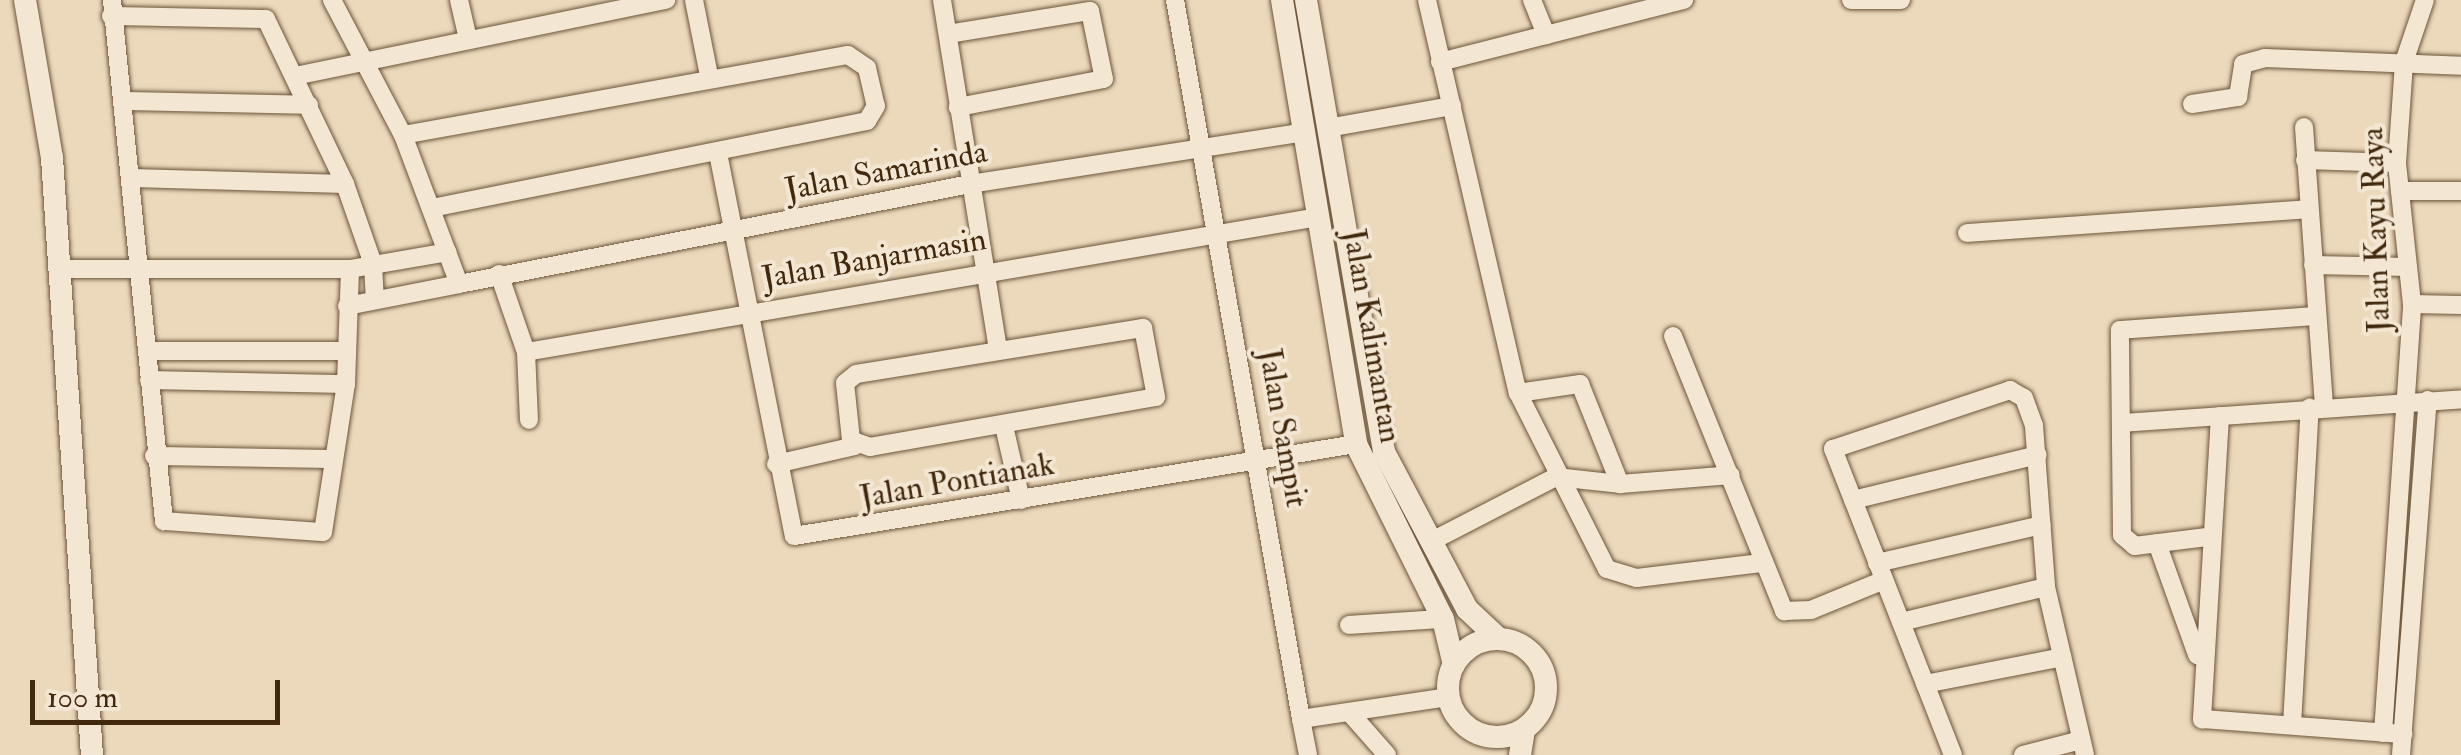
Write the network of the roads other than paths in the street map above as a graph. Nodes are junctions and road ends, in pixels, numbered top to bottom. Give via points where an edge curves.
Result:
1 (25, 0) edge
2 (332, 0) edge
3 (459, 0) edge
4 (666, 0) edge
5 (694, 0) edge
6 (942, 0) edge
7 (1174, 0) edge
8 (1282, 0) edge
9 (1306, 0) edge
10 (1427, 0) edge
11 (1532, 0) edge
12 (1684, 0) edge
13 (1851, 0) edge
14 (1901, 0) edge
15 (2425, 0) edge
16 (112, 8) edge
17 (1614, 8) edge
18 (948, 34) junction
19 (1546, 35) junction
20 (467, 36) junction
21 (356, 58) junction
22 (1440, 62) junction
23 (2404, 62) junction
24 (2461, 66) edge
25 (1306, 74) junction
26 (296, 76) junction
27 (709, 76) junction
28 (124, 100) junction
29 (2192, 104) dead end
30 (309, 106) junction
31 (1452, 106) junction
32 (958, 107) junction
33 (2304, 128) dead end
34 (1316, 130) junction
35 (403, 134) junction
36 (1200, 145) junction
37 (718, 153) junction
38 (2305, 160) junction
39 (2397, 163) junction
40 (132, 178) junction
41 (345, 184) junction
42 (970, 184) junction
43 (2400, 191) junction
44 (2461, 192) edge
45 (434, 207) junction
46 (2309, 209) junction
47 (1318, 217) junction
48 (1216, 230) junction
49 (732, 233) junction
50 (1967, 233) dead end
51 (448, 252) junction
52 (141, 263) junction
53 (374, 264) junction
54 (2313, 264) junction
55 (2408, 267) junction
56 (61, 269) junction
57 (350, 270) junction
58 (985, 270) junction
59 (490, 276) junction
60 (459, 284) junction
61 (375, 297) junction
62 (2412, 304) junction
63 (2461, 305) edge
64 (347, 306) junction
65 (749, 312) junction
66 (2317, 316) junction
67 (1674, 336) dead end
68 (1363, 339) junction
69 (1340, 344) junction
70 (147, 350) junction
71 (998, 350) junction
72 (346, 352) junction
73 (526, 352) junction
74 (149, 380) junction
75 (346, 384) junction
76 (1518, 393) junction
77 (2461, 399) edge
78 (2419, 400) junction
79 (2317, 408) junction
80 (2220, 416) junction
81 (529, 420) dead end
82 (2122, 423) junction
83 (1004, 426) junction
84 (1356, 444) junction
85 (855, 446) junction
86 (2038, 455) junction
87 (154, 456) junction
88 (334, 459) junction
89 (1259, 459) junction
90 (776, 464) junction
91 (1731, 474) junction
92 (1556, 477) junction
93 (1620, 484) junction
94 (1021, 500) junction
95 (1853, 500) junction
96 (2042, 524) junction
97 (2207, 536) junction
98 (1430, 542) junction
99 (2157, 543) junction
100 (1761, 563) junction
101 (1880, 571) junction
102 (2046, 587) junction
103 (1442, 619) junction
104 (1901, 622) junction
105 (1348, 624) dead end
106 (1499, 639) junction
107 (2062, 656) junction
108 (2200, 664) junction
109 (1454, 665) junction
110 (1925, 684) junction
111 (1449, 697) junction
112 (1350, 712) junction
113 (1301, 720) junction
114 (2292, 725) junction
115 (1524, 729) junction
116 (2383, 733) junction
117 (2403, 734) junction
118 (1487, 745) edge
119 (2083, 747) edge
120 (92, 755) edge
121 (1308, 755) edge
122 (1386, 755) edge
123 (1520, 755) edge
124 (1953, 755) edge
125 (2024, 755) edge
126 (2401, 755) edge

1 - 56 main road
2 - 21 street
3 - 20 street
4 - 20 street
5 - 27 street
6 - 18 street
7 - 36 street, Jalan Sampit
8 - 25 main road, Jalan Kalimantan
9 - 25 main road, Jalan Kalimantan
10 - 22 street
11 - 19 street
12 - 17 street
13 - 14 street
15 - 23 street, Jalan Kayu Raya
16 - 26 street via 266,19
16 - 28 street
17 - 19 street
18 - 32 street
18 - 32 street via 1090,11 1104,79
19 - 22 street
20 - 21 street
21 - 26 street
21 - 35 street
22 - 31 street
23 - 24 street
23 - 29 street via 2314,54 2248,61 2238,96
23 - 39 street, Jalan Kayu Raya
25 - 34 main road, Jalan Kalimantan
26 - 30 street
27 - 35 street
27 - 37 street via 848,55 867,68 876,106 867,120
28 - 30 street
28 - 40 street
30 - 41 street
31 - 34 street, Jalan Samarinda
31 - 76 street
32 - 42 street
33 - 38 street
34 - 36 street, Jalan Samarinda
34 - 47 main road, Jalan Kalimantan
34 - 68 main road, Jalan Kalimantan
35 - 45 street
36 - 42 street, Jalan Samarinda
36 - 48 street, Jalan Sampit
37 - 45 street
37 - 49 street, Jalan Pontianak
38 - 39 street
38 - 46 street
39 - 43 street, Jalan Kayu Raya
40 - 41 street
40 - 52 street
41 - 53 street
42 - 49 street, Jalan Samarinda
42 - 58 street
43 - 44 street
43 - 55 street, Jalan Kayu Raya
45 - 51 street
46 - 50 street
46 - 54 street
47 - 48 street, Jalan Banjarmasin
47 - 69 main road, Jalan Kalimantan
48 - 58 street, Jalan Banjarmasin
48 - 89 street, Jalan Sampit
49 - 59 street, Jalan Samarinda
49 - 65 street, Jalan Pontianak
51 - 53 street
51 - 60 street
52 - 56 street
52 - 57 street
52 - 70 street
53 - 57 street
53 - 61 street
54 - 55 street
54 - 66 street
55 - 62 street, Jalan Kayu Raya
56 - 120 main road
57 - 64 street
58 - 65 street, Jalan Banjarmasin
58 - 71 street
59 - 60 street, Jalan Samarinda
59 - 73 street
60 - 61 street, Jalan Samarinda
61 - 64 street, Jalan Samarinda
62 - 63 street
62 - 78 street, Jalan Kayu Raya
64 - 72 street
65 - 73 street, Jalan Banjarmasin
65 - 90 street, Jalan Pontianak
66 - 79 street
66 - 82 street via 2120,330
67 - 91 street
68 - 69 main road
68 - 98 main road, Jalan Kalimantan via 1384,452
69 - 84 main road, Jalan Kalimantan
70 - 72 street
70 - 74 street
71 - 83 street via 1142,328 1160,387 1156,397
71 - 85 street via 848,377
72 - 75 street
73 - 81 street
74 - 75 street
74 - 87 street
75 - 88 street
76 - 92 street
76 - 93 street via 1580,384
77 - 78 street
78 - 79 street
78 - 116 street
78 - 117 street
79 - 80 street
79 - 114 street
80 - 82 street
80 - 97 street
82 - 99 street via 2122,535 2135,546
83 - 85 street
83 - 94 street
84 - 89 street, Jalan Pontianak
84 - 103 main road, Jalan Kalimantan
85 - 90 street
86 - 95 street
86 - 95 street via 2024,398 2010,390 1834,444
86 - 96 street
87 - 88 street
87 - 88 street via 158,514 171,526 316,533 327,526
89 - 94 street, Jalan Pontianak
89 - 113 street, Jalan Sampit
90 - 94 street, Jalan Pontianak via 787,522 803,539
91 - 93 street
91 - 100 street
92 - 93 street
92 - 98 street
92 - 100 street via 1620,578
95 - 101 street
96 - 101 street
96 - 102 street
97 - 99 street
97 - 108 street
98 - 106 main road, Jalan Kalimantan via 1467,608
99 - 108 street
100 - 101 street via 1784,611 1811,610
101 - 104 street
102 - 104 street
102 - 107 street
103 - 105 street
103 - 109 main road, Jalan Kalimantan
104 - 110 street
106 - 109 main road
106 - 115 main road via 1528,649 1545,675 1544,705
107 - 110 street
107 - 119 street
108 - 114 street via 2202,719
109 - 111 main road
110 - 124 street
111 - 112 street
111 - 118 main road
112 - 113 street
112 - 122 street
113 - 121 street, Jalan Sampit
114 - 116 street
115 - 118 main road
115 - 123 main road
116 - 117 street
117 - 126 street
119 - 125 street

